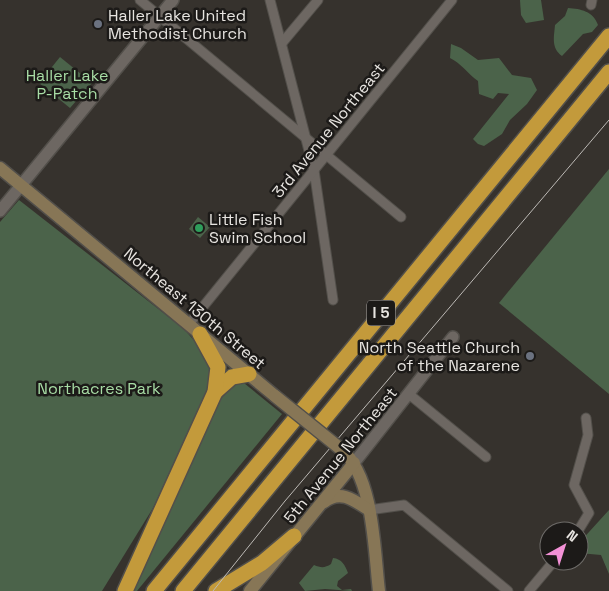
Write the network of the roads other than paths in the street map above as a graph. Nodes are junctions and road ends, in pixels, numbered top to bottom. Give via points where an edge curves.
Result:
1 (140, 0) edge
2 (174, 0) edge
3 (270, 0) edge
4 (318, 0) edge
5 (452, 0) edge
6 (160, 16) junction
7 (609, 36) edge
8 (282, 43) junction
9 (609, 72) edge
10 (307, 140) junction
11 (326, 155) junction
12 (0, 168) edge
13 (314, 170) junction
14 (22, 186) junction
15 (0, 212) edge
16 (400, 217) dead end
17 (333, 300) dead end
18 (195, 329) junction
19 (453, 338) dead end
20 (249, 374) junction
21 (215, 392) junction
22 (410, 395) junction
23 (586, 418) dead end
24 (348, 456) junction
25 (486, 458) dead end
26 (319, 506) junction
27 (368, 510) junction
28 (584, 521) edge
29 (294, 536) junction
30 (546, 571) edge
31 (125, 591) edge
32 (154, 591) edge
33 (183, 591) edge
34 (216, 591) edge
35 (250, 591) edge
36 (379, 591) edge
37 (508, 591) edge
38 (529, 591) edge

1 - 6 street
2 - 6 street
3 - 8 street
4 - 8 street
5 - 11 street, 3rd Avenue Northeast
6 - 10 street
6 - 14 street
7 - 32 highway, I 5
8 - 10 street
9 - 33 highway, I 5
10 - 11 street
10 - 13 street
11 - 13 street, 3rd Avenue Northeast
11 - 16 street
12 - 14 main road, Northeast 130th Street
13 - 17 street
13 - 18 street, 3rd Avenue Northeast
14 - 15 street
14 - 18 main road, Northeast 130th Street
18 - 20 main road, Northeast 130th Street
18 - 21 highway via 218,367
19 - 22 street, 5th Avenue Northeast
20 - 21 highway via 232,377
20 - 24 main road, Northeast 130th Street, bridge
21 - 31 highway
22 - 24 street, 5th Avenue Northeast
22 - 25 street
23 - 28 street via 588,435 574,485 589,512
24 - 26 main road, 5th Avenue Northeast
24 - 27 main road via 366,494
26 - 27 main road via 328,499 344,496
26 - 29 main road, 5th Avenue Northeast
27 - 36 main road
27 - 37 street via 404,505
29 - 34 highway via 262,563
29 - 35 main road, 5th Avenue Northeast
30 - 38 street

